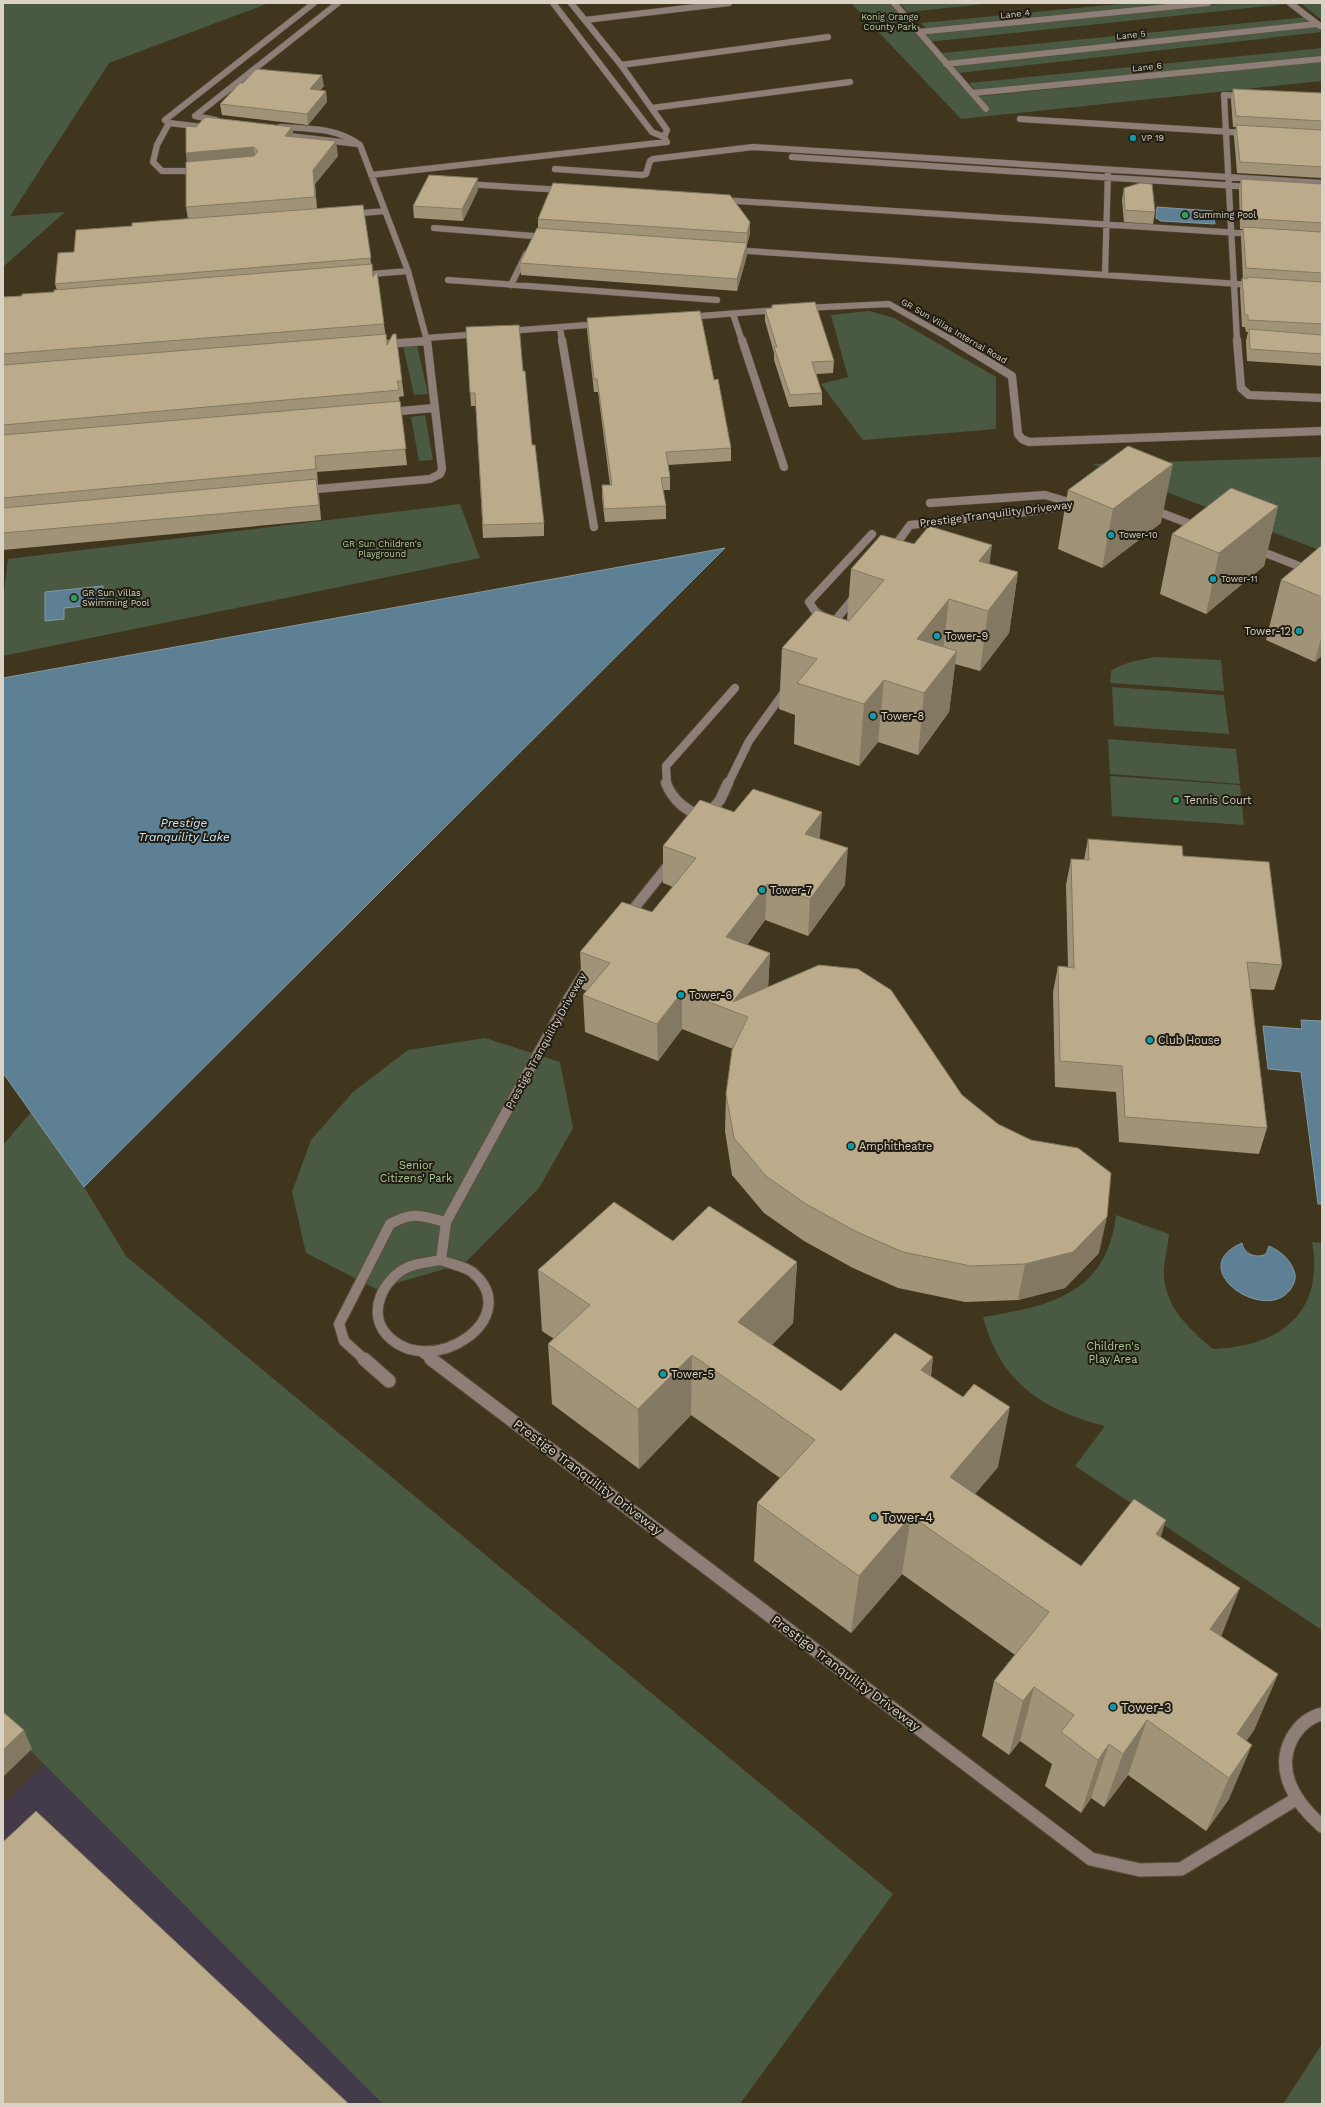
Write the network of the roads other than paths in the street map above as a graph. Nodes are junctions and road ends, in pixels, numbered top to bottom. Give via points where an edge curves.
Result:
1 (314, 3) edge
2 (338, 3) edge
3 (553, 3) edge
4 (571, 3) edge
5 (729, 3) edge
6 (894, 3) edge
7 (1208, 3) edge
8 (1290, 3) edge
9 (585, 20) junction
10 (1317, 24) junction
11 (1322, 28) edge
12 (919, 32) junction
13 (828, 37) dead end
14 (254, 50) junction
15 (261, 51) dead end
16 (269, 52) dead end
17 (276, 52) junction
18 (1322, 59) edge
19 (946, 64) junction
20 (621, 65) junction
21 (850, 82) dead end
22 (973, 94) junction
23 (1254, 97) edge
24 (652, 108) junction
25 (986, 109) dead end
26 (195, 117) junction
27 (1020, 119) dead end
28 (222, 121) edge
29 (168, 123) junction
30 (270, 126) edge
31 (216, 128) edge
32 (1226, 131) junction
33 (1258, 133) edge
34 (270, 134) edge
35 (664, 137) junction
36 (360, 145) junction
37 (735, 150) junction
38 (756, 154) dead end
39 (787, 156) dead end
40 (890, 156) junction
41 (889, 163) junction
42 (555, 169) dead end
43 (1108, 170) junction
44 (203, 171) edge
45 (371, 175) junction
46 (1229, 177) junction
47 (1108, 178) junction
48 (1322, 182) edge
49 (459, 184) edge
50 (1230, 185) junction
51 (1260, 187) edge
52 (570, 190) edge
53 (712, 200) edge
54 (385, 211) junction
55 (345, 214) edge
56 (1107, 224) junction
57 (434, 228) dead end
58 (1232, 233) junction
59 (1262, 235) edge
60 (534, 236) junction
61 (550, 237) edge
62 (531, 243) edge
63 (724, 249) edge
64 (528, 250) edge
65 (408, 271) junction
66 (1105, 275) junction
67 (352, 276) edge
68 (448, 280) dead end
69 (511, 284) junction
70 (1233, 284) junction
71 (1263, 286) edge
72 (717, 300) dead end
73 (794, 309) edge
74 (787, 310) edge
75 (733, 314) junction
76 (678, 318) edge
77 (608, 324) edge
78 (560, 327) junction
79 (497, 332) edge
80 (489, 333) edge
81 (1236, 336) junction
82 (1244, 337) dead end
83 (426, 339) junction
84 (364, 346) edge
85 (1322, 398) edge
86 (434, 408) junction
87 (380, 413) edge
88 (1322, 431) edge
89 (784, 467) dead end
90 (295, 491) edge
91 (1090, 502) dead end
92 (930, 503) dead end
93 (1074, 504) junction
94 (1144, 506) edge
95 (594, 527) dead end
96 (1203, 529) edge
97 (872, 534) dead end
98 (1248, 546) edge
99 (888, 555) edge
100 (1322, 575) edge
101 (861, 590) edge
102 (833, 623) junction
103 (824, 635) edge
104 (793, 679) edge
105 (735, 688) dead end
106 (676, 856) edge
107 (621, 925) edge
108 (597, 956) edge
109 (446, 1222) junction
110 (441, 1260) junction
111 (421, 1351) junction
112 (389, 1380) dead end
113 (1322, 1714) edge
114 (1296, 1799) junction
115 (1322, 1826) edge

1 - 14 street
2 - 17 street
3 - 35 street via 652,132
4 - 9 street
5 - 9 street
6 - 12 street
7 - 12 street, Lane 4
8 - 10 street
9 - 20 street
10 - 11 street
10 - 19 street, Lane 5
12 - 19 street
13 - 20 street
14 - 15 street
14 - 29 street via 165,120
16 - 17 street
17 - 26 street
18 - 22 street, Lane 6
19 - 22 street
20 - 24 street
21 - 24 street
22 - 25 street
23 - 32 street via 1224,95
24 - 35 street via 667,130
26 - 28 street
26 - 29 street
27 - 32 street
29 - 31 street
29 - 44 street via 157,145 153,162 162,171
30 - 36 street via 341,133
32 - 33 street
32 - 46 street
34 - 36 street
35 - 45 street via 667,142
36 - 45 street
37 - 38 street
37 - 40 street via 752,147
37 - 42 street via 653,159 646,174 642,175
39 - 41 street
40 - 41 street
40 - 43 street
41 - 47 street
43 - 46 street
43 - 47 street
45 - 54 street
46 - 48 street
46 - 50 street
47 - 50 street
47 - 56 street
49 - 52 street
50 - 51 street
50 - 58 street
53 - 56 street
54 - 55 street
54 - 65 street
56 - 58 street
56 - 66 street
57 - 60 street
58 - 59 street
58 - 70 street
60 - 61 street
60 - 62 street
63 - 66 street
64 - 69 street
65 - 67 street
65 - 83 street
66 - 70 street
68 - 69 street
69 - 72 street
70 - 71 street
70 - 81 street
73 - 88 street, GR Sun Villas Internal Road via 889,304 1012,376 1018,434 1029,442
74 - 75 street
75 - 76 street
75 - 89 street
77 - 78 street
78 - 79 street
78 - 95 street
80 - 83 street
81 - 82 street
81 - 85 street via 1241,388 1249,395
83 - 84 street
83 - 86 street
86 - 87 street
86 - 90 street via 442,469 435,477
91 - 93 street, Prestige Tranquility Driveway
92 - 93 street via 1045,495
93 - 99 street, Prestige Tranquility Driveway via 910,525
94 - 96 street
97 - 102 street via 809,602 815,611
98 - 100 street
101 - 102 street
102 - 103 street
104 - 105 street via 750,742 720,800 703,821 673,798 666,788 666,766
106 - 107 street
108 - 109 street, Prestige Tranquility Driveway via 566,1001
109 - 110 street, Prestige Tranquility Driveway
109 - 112 street via 415,1215 405,1216 390,1224 342,1313 339,1324 344,1341
110 - 111 street, Prestige Tranquility Driveway via 422,1262 404,1269 389,1280 380,1294 376,1309 379,1324 388,1337 403,1347
110 - 111 street, Prestige Tranquility Driveway via 459,1264 474,1273 485,1285 490,1300 487,1316 469,1339 454,1347 438,1351
111 - 114 street, Prestige Tranquility Driveway via 1091,1859 1140,1870 1180,1869
113 - 114 street via 1302,1724 1290,1740 1285,1758 1287,1779
114 - 115 street via 1309,1816

